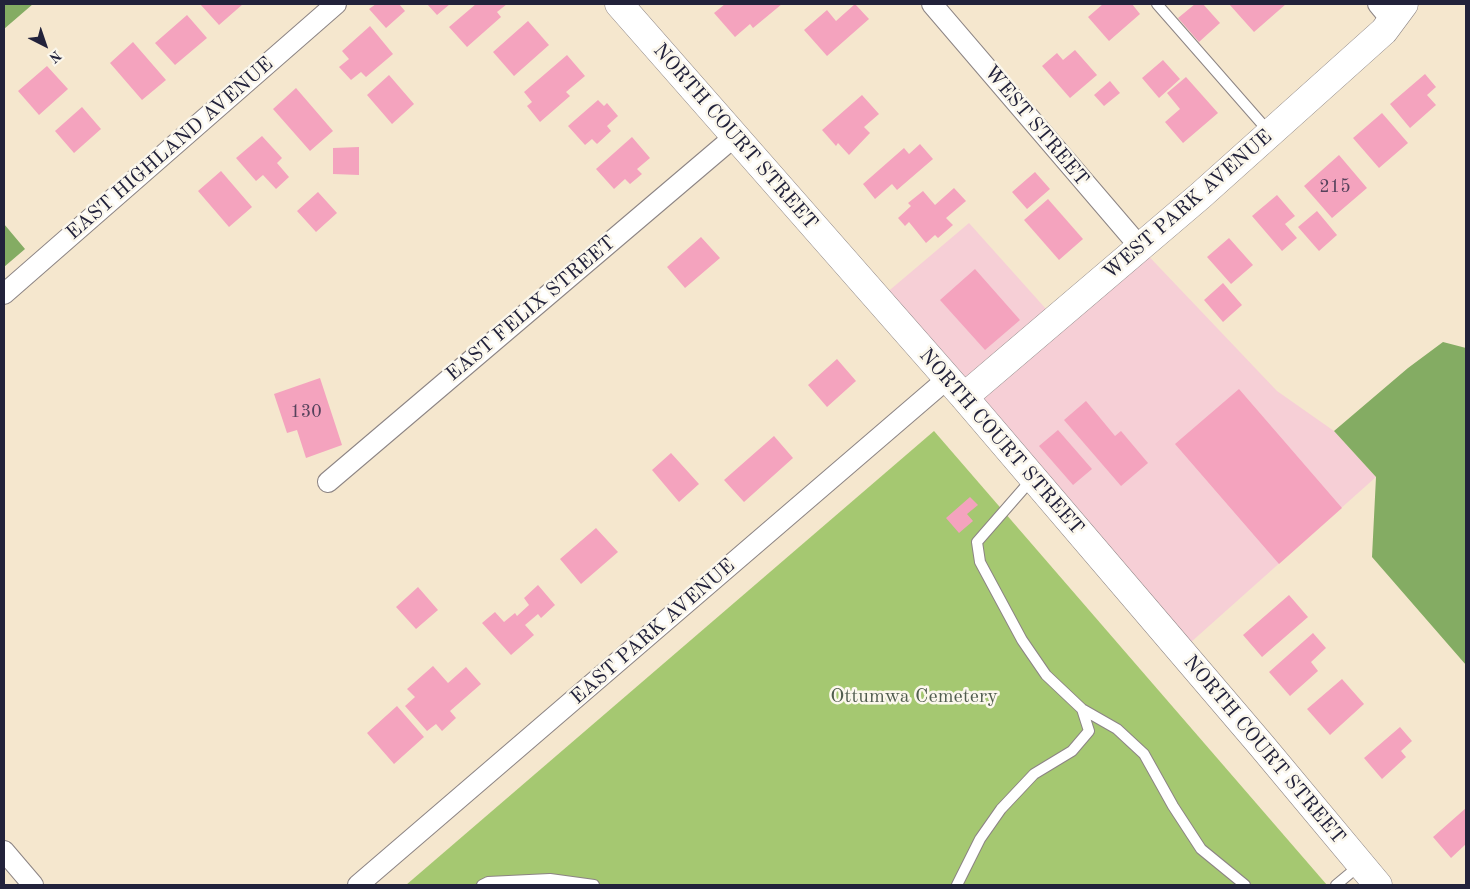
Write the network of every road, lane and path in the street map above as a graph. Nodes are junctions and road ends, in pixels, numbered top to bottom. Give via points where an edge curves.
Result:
1 (336, 4) edge
2 (619, 4) edge
3 (932, 4) edge
4 (1157, 4) edge
5 (1391, 9) edge
6 (1270, 134) junction
7 (734, 137) junction
8 (1140, 247) junction
9 (4, 294) edge
10 (956, 388) junction
11 (1033, 478) junction
12 (328, 482) dead end
13 (1082, 709) junction
14 (4, 851) edge
15 (1361, 864) junction
16 (33, 885) edge
17 (358, 885) edge
18 (482, 885) edge
19 (594, 885) edge
20 (957, 885) edge
21 (1245, 885) edge
22 (1336, 885) edge
23 (1378, 885) edge

1 - 9 street, EAST HIGHLAND AVENUE
2 - 7 main road, NORTH COURT STREET
3 - 8 street, WEST STREET
4 - 6 lane
5 - 6 main road, WEST PARK AVENUE via 1384,31
6 - 8 main road, WEST PARK AVENUE
7 - 10 main road, NORTH COURT STREET
7 - 12 street, EAST FELIX STREET
8 - 10 main road, WEST PARK AVENUE
10 - 11 main road, NORTH COURT STREET
10 - 17 street, EAST PARK AVENUE
11 - 13 lane via 977,542 980,562 1022,640 1046,675
11 - 15 main road, NORTH COURT STREET
13 - 20 lane via 1090,731 1072,751 1034,774 1000,809 980,839
13 - 21 lane via 1117,729 1144,754 1201,849
14 - 16 street
15 - 22 lane
15 - 23 main road, NORTH COURT STREET
18 - 19 lane via 550,879

